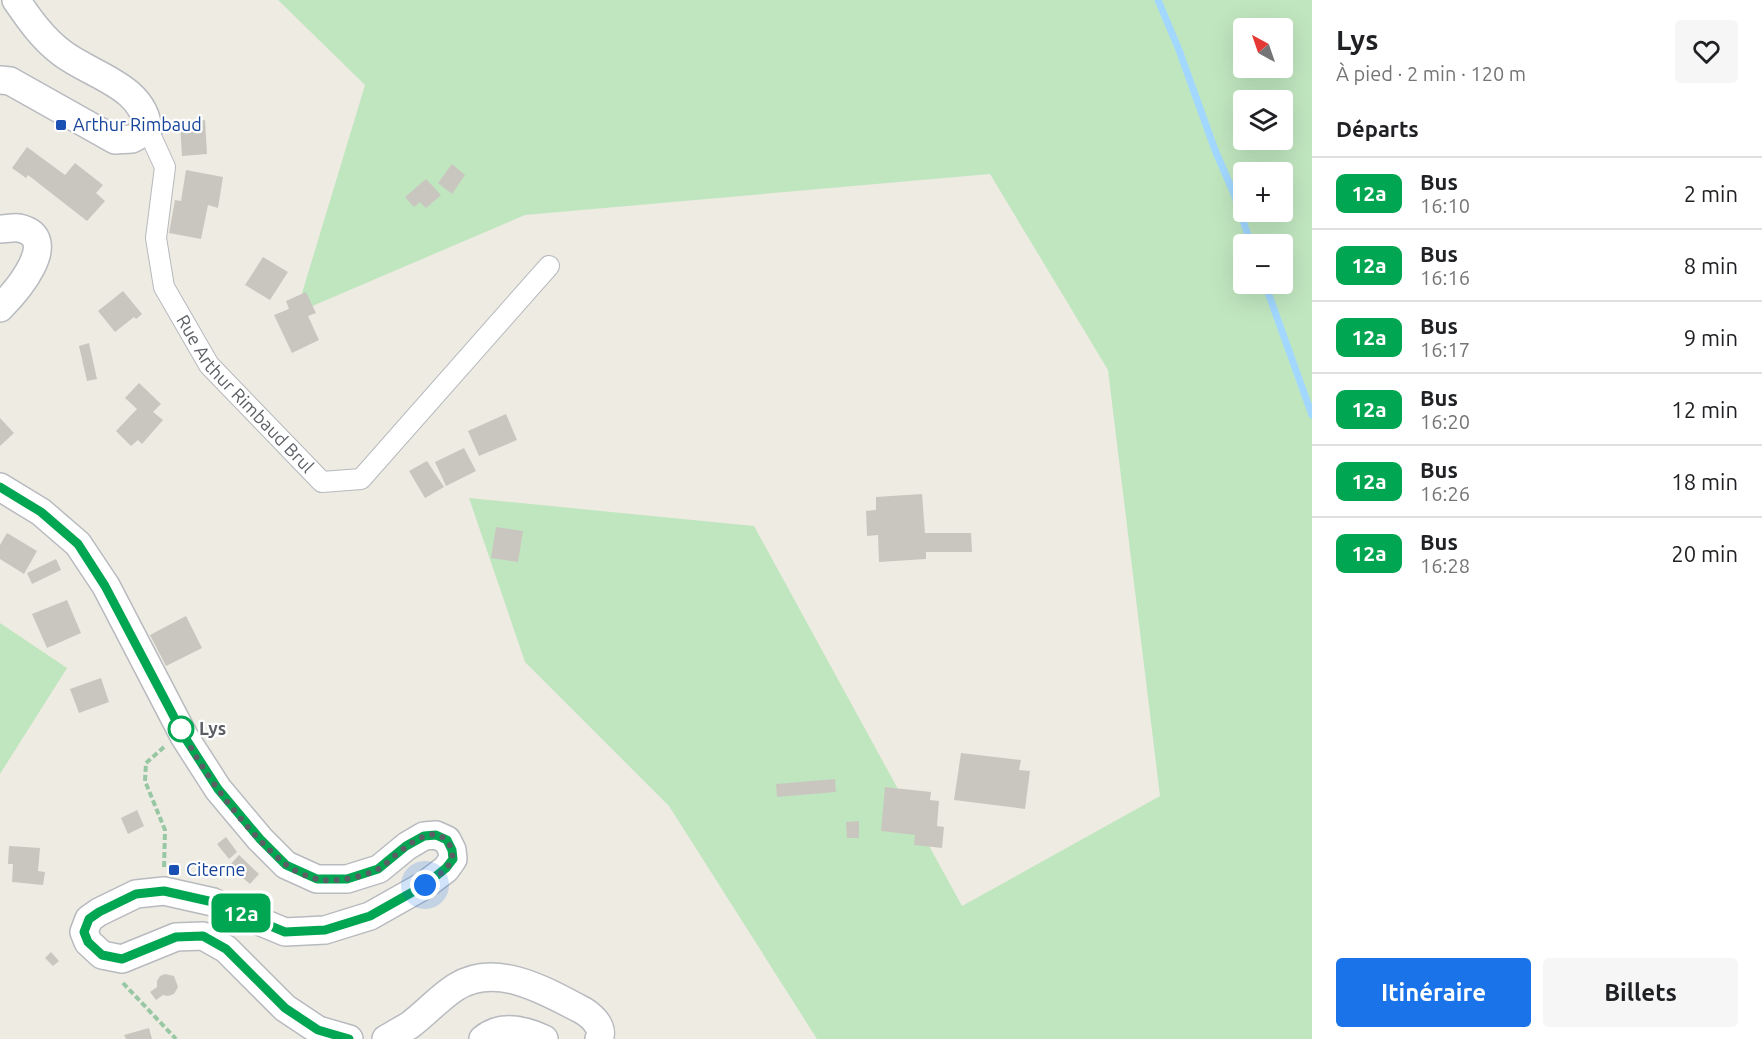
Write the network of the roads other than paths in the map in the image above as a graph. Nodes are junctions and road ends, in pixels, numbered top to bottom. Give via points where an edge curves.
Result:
1 (16, 0) edge
2 (0, 80) edge
3 (148, 130) junction
4 (0, 229) edge
5 (549, 267) dead end
6 (0, 308) edge
7 (0, 487) edge
8 (349, 1039) edge
9 (386, 1039) edge
10 (483, 1039) edge
11 (544, 1039) edge
12 (599, 1039) edge

1 - 3 main road via 31,22 62,53 121,87 143,108
2 - 3 main road via 10,81 115,140 132,139
3 - 5 street, Rue Arthur Rimbaud Brul via 165,167 156,238 164,287 210,364 322,482 361,478
4 - 6 main road via 19,228 34,237 37,246 27,277
7 - 8 main road via 41,512 78,544 105,586 184,736 218,789 286,865 317,879 347,879 378,869 424,836 436,835 447,840 453,859 425,885 370,916 325,930 285,932 213,902 164,891 136,894 89,919 84,932 88,942 102,955 122,959 176,937 203,936 226,949 285,1008 318,1030
9 - 12 main road via 458,986 495,977 537,986 584,1010 599,1026
10 - 11 main road via 502,1030 527,1031

